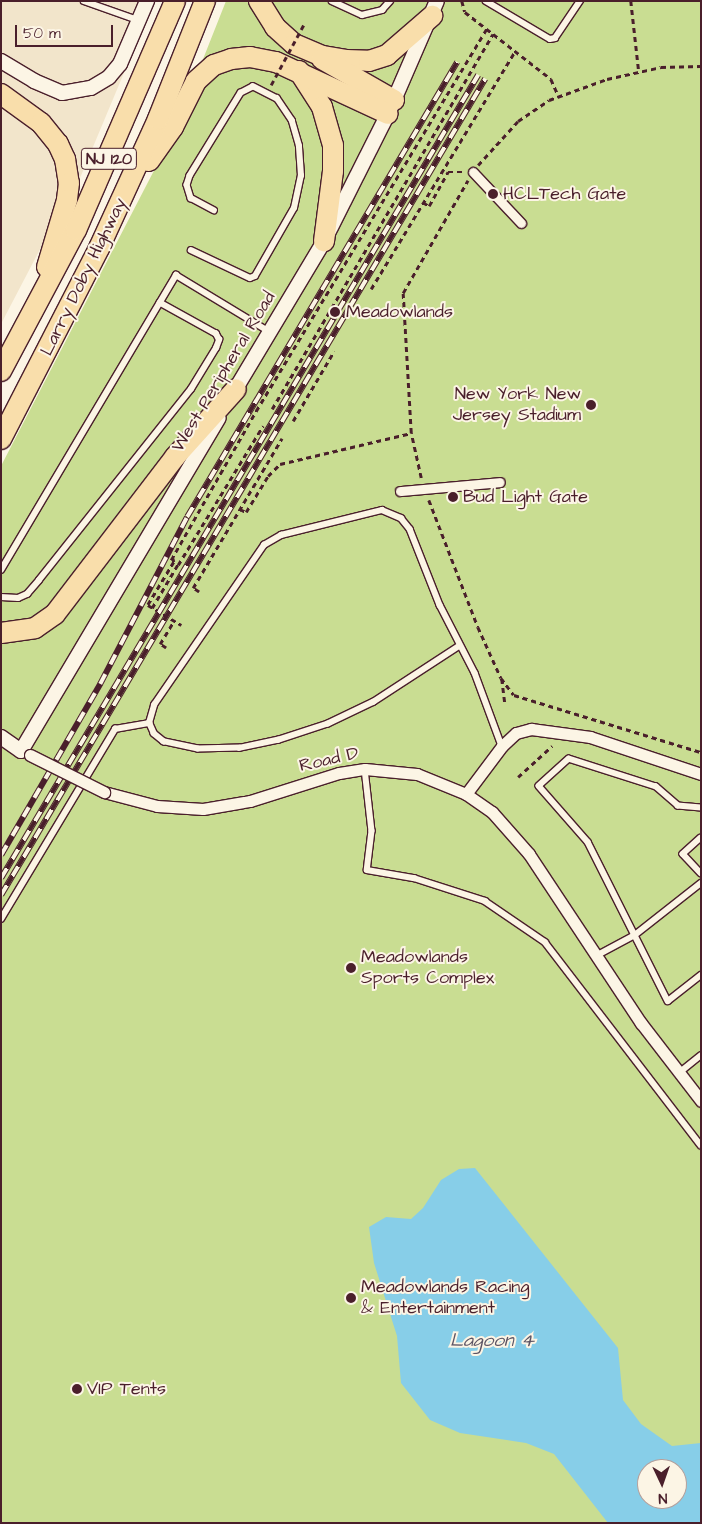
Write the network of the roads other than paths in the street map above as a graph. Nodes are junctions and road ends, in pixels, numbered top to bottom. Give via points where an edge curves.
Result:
1 (84, 1) edge
2 (147, 1) edge
3 (174, 1) edge
4 (205, 1) edge
5 (259, 1) edge
6 (332, 1) edge
7 (390, 1) edge
8 (486, 1) edge
9 (580, 1) edge
10 (435, 8) edge
11 (140, 20) junction
12 (312, 52) junction
13 (1, 61) edge
14 (299, 71) junction
15 (1, 94) edge
16 (391, 107) junction
17 (473, 172) road end
18 (120, 204) junction
19 (214, 210) dead end
20 (521, 223) dead end
21 (324, 241) junction
22 (191, 250) dead end
23 (160, 303) junction
24 (32, 312) junction
25 (270, 332) junction
26 (1, 371) edge
27 (236, 389) junction
28 (2, 438) edge
29 (500, 482) dead end
30 (400, 491) dead end
31 (1, 570) edge
32 (1, 597) edge
33 (1, 633) edge
34 (460, 646) junction
35 (150, 723) junction
36 (1, 737) edge
37 (1, 741) edge
38 (502, 746) junction
39 (25, 753) junction
40 (365, 769) junction
41 (701, 774) edge
42 (466, 794) junction
43 (701, 808) edge
44 (701, 838) edge
45 (701, 873) edge
46 (701, 883) edge
47 (1, 919) edge
48 (635, 935) junction
49 (596, 956) junction
50 (701, 975) edge
51 (701, 1055) edge
52 (679, 1073) junction
53 (701, 1101) edge
54 (701, 1145) edge

1 - 11 lane
2 - 11 street
3 - 24 highway, Larry Doby Highway / NJ 120 via 92,195 56,272
4 - 18 highway, Larry Doby Highway / NJ 120
5 - 12 highway via 284,36
6 - 7 lane via 362,15 382,10
8 - 9 lane via 550,39 555,38
10 - 12 highway via 402,45 379,59 346,60
10 - 16 street, West Peripheral Road
11 - 13 street via 115,71 103,82 82,92 62,93 49,89
12 - 16 highway
14 - 16 highway
14 - 18 highway via 268,59 250,57 222,61 207,70 196,81 172,127
14 - 21 highway via 322,107 333,144 333,172
15 - 24 highway via 53,136 62,151 68,175 65,210
16 - 21 street, West Peripheral Road
17 - 20 street
18 - 28 highway, Larry Doby Highway / NJ 120
19 - 22 lane via 191,198 188,192 190,176 241,93 253,87 277,100 292,121 299,146 300,176 294,208 255,276 245,278
21 - 25 street, West Peripheral Road
23 - 25 lane via 176,275
23 - 31 lane
23 - 32 lane via 216,334 216,348 190,389 27,594 18,598
24 - 26 highway, Larry Doby Highway / NJ 120
25 - 27 street, West Peripheral Road
27 - 33 highway via 175,457 56,614 35,628
27 - 39 street, West Peripheral Road
29 - 30 street
34 - 35 lane via 374,702 328,724 279,740 240,748 198,749 164,742 154,734
34 - 35 lane via 406,523 388,511 368,511 281,535 264,544 154,705
34 - 38 lane via 475,673
35 - 47 lane via 116,729
36 - 39 street
37 - 39 street, Road D
38 - 41 street via 522,730 554,730 590,737
38 - 42 street
39 - 40 street, Road D, bridge via 104,792 157,806 202,809 250,801 339,773
40 - 42 street, Road D via 417,774
40 - 54 lane via 372,831 367,870 414,878 485,901 546,942
42 - 49 street, Road D via 492,812 529,854
43 - 48 lane via 678,806 656,787 569,759 539,786 588,842
44 - 45 lane via 684,854
46 - 48 lane
48 - 49 lane
48 - 50 lane via 668,1001
49 - 52 street, Road D
51 - 52 lane
52 - 53 street, Road D

